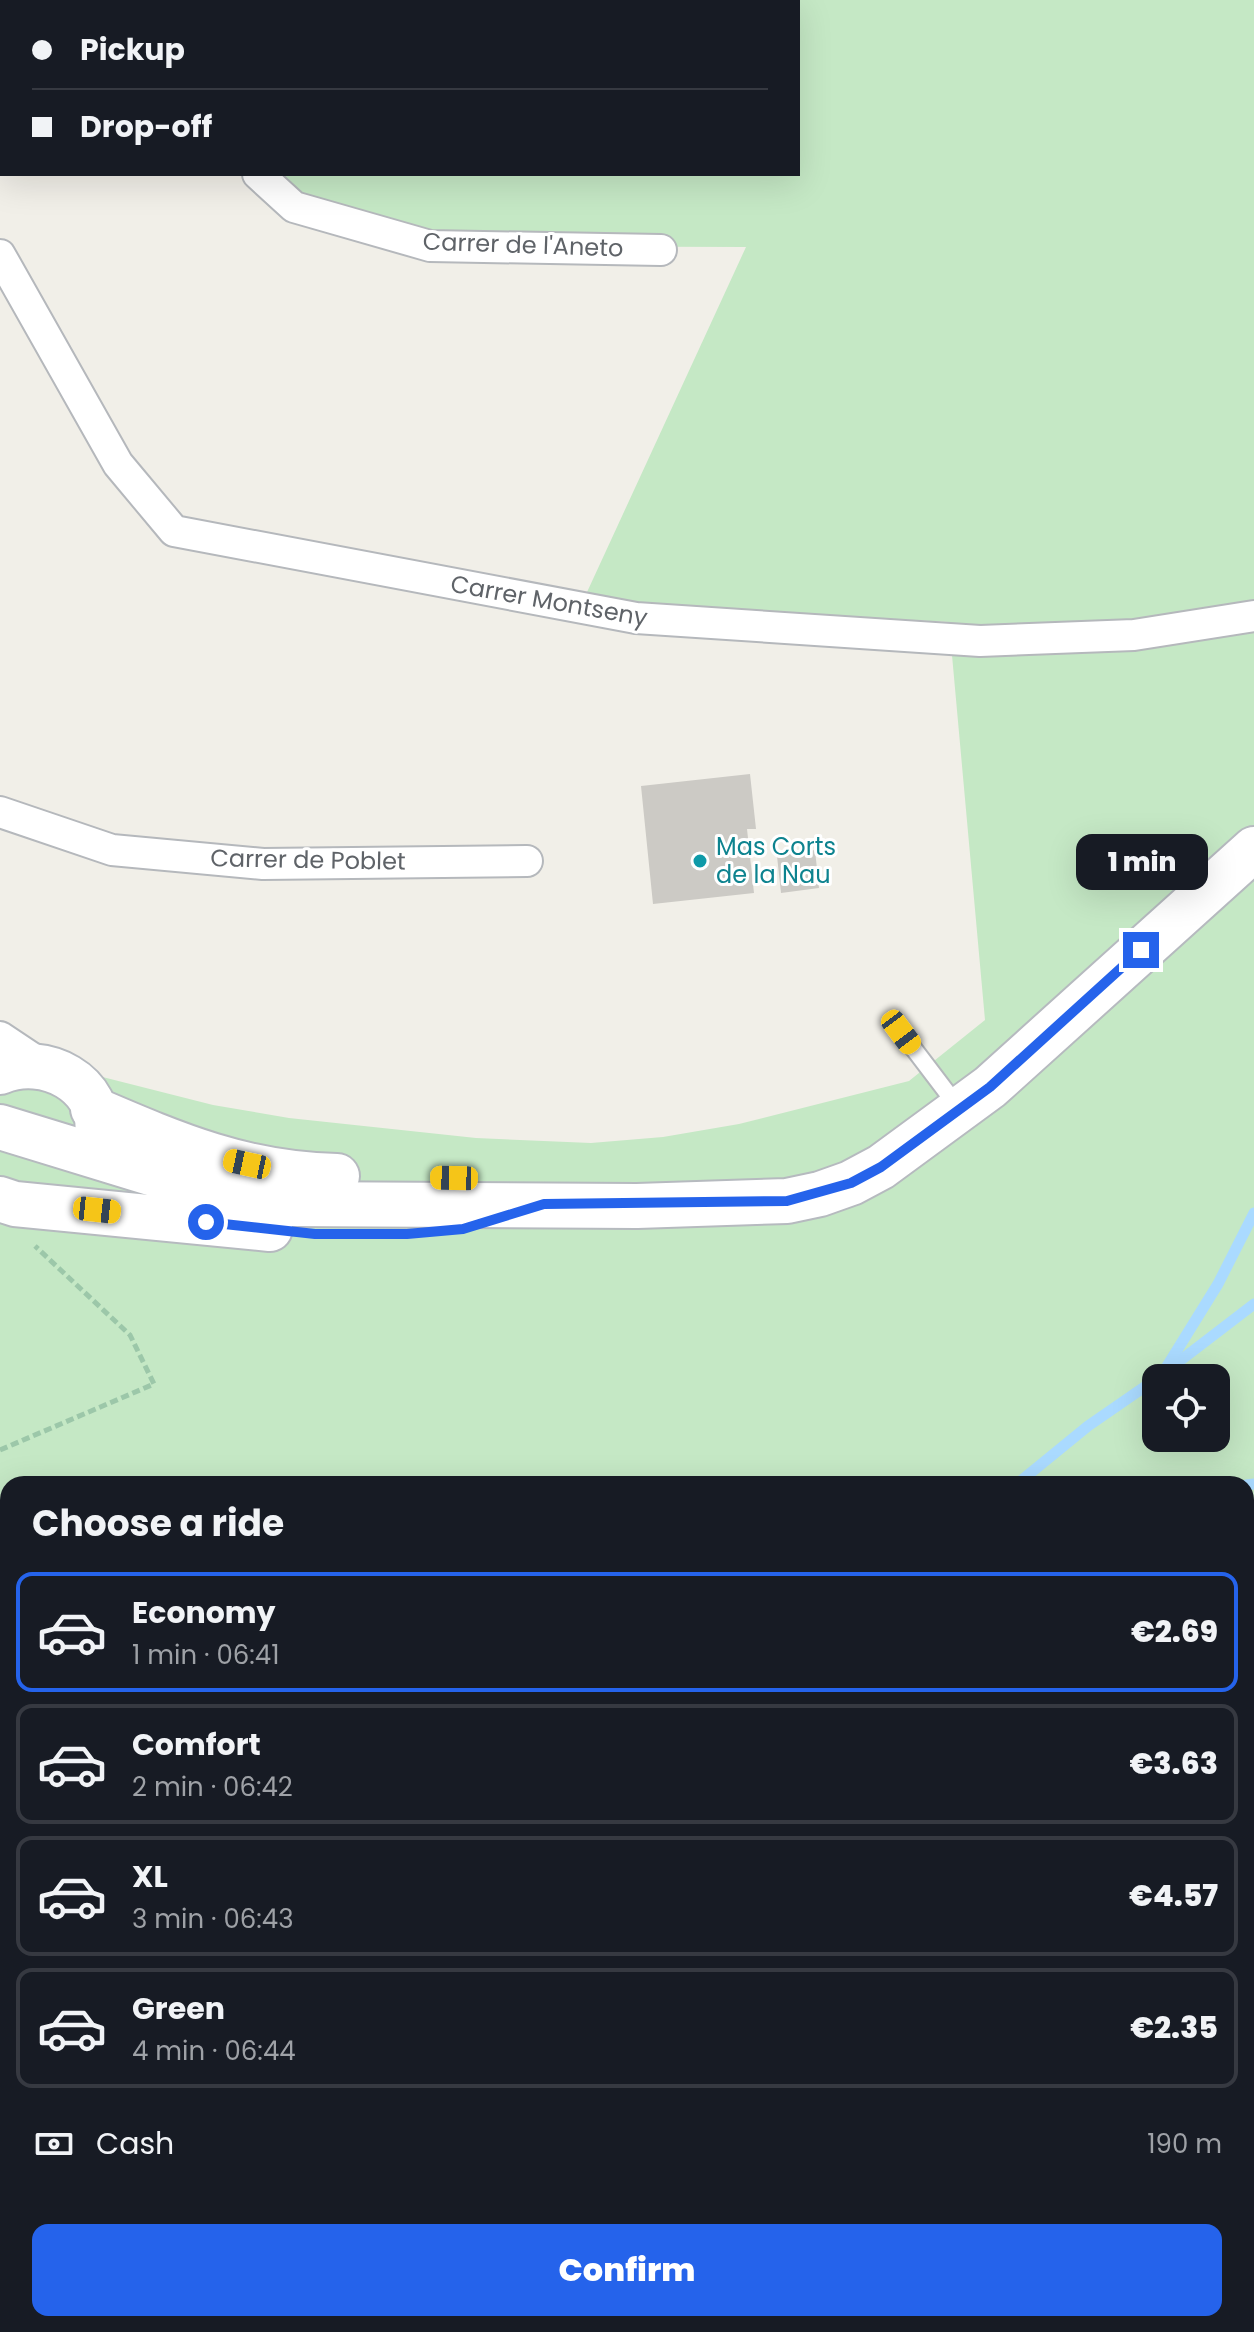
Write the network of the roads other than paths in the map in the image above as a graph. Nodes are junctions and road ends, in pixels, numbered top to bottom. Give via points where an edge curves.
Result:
1 (260, 176) edge
2 (661, 250) dead end
3 (0, 255) edge
4 (1254, 616) edge
5 (0, 812) edge
6 (1254, 849) edge
7 (527, 861) dead end
8 (901, 1032) dead end
9 (0, 1037) edge
10 (42, 1065) junction
11 (0, 1072) edge
12 (93, 1109) junction
13 (960, 1109) junction
14 (0, 1127) edge
15 (95, 1157) junction
16 (0, 1199) edge
17 (544, 1204) junction
18 (34, 1221) junction

1 - 2 street, Carrer de l'Aneto via 294,207 430,246
3 - 4 street, Carrer Montseny via 118,464 174,531 636,618 980,641 1134,635
5 - 7 street, Carrer de Poblet via 112,850 248,863
6 - 13 street
8 - 13 lane
9 - 10 street
10 - 11 street
10 - 12 street via 69,1075
12 - 15 street via 98,1127
12 - 17 street via 197,1153 283,1172 454,1178
13 - 17 street via 881,1167 820,1194 787,1201
14 - 15 street
15 - 17 street via 209,1191 288,1204
15 - 18 street via 85,1178
16 - 18 street
17 - 18 street via 463,1229 331,1234

